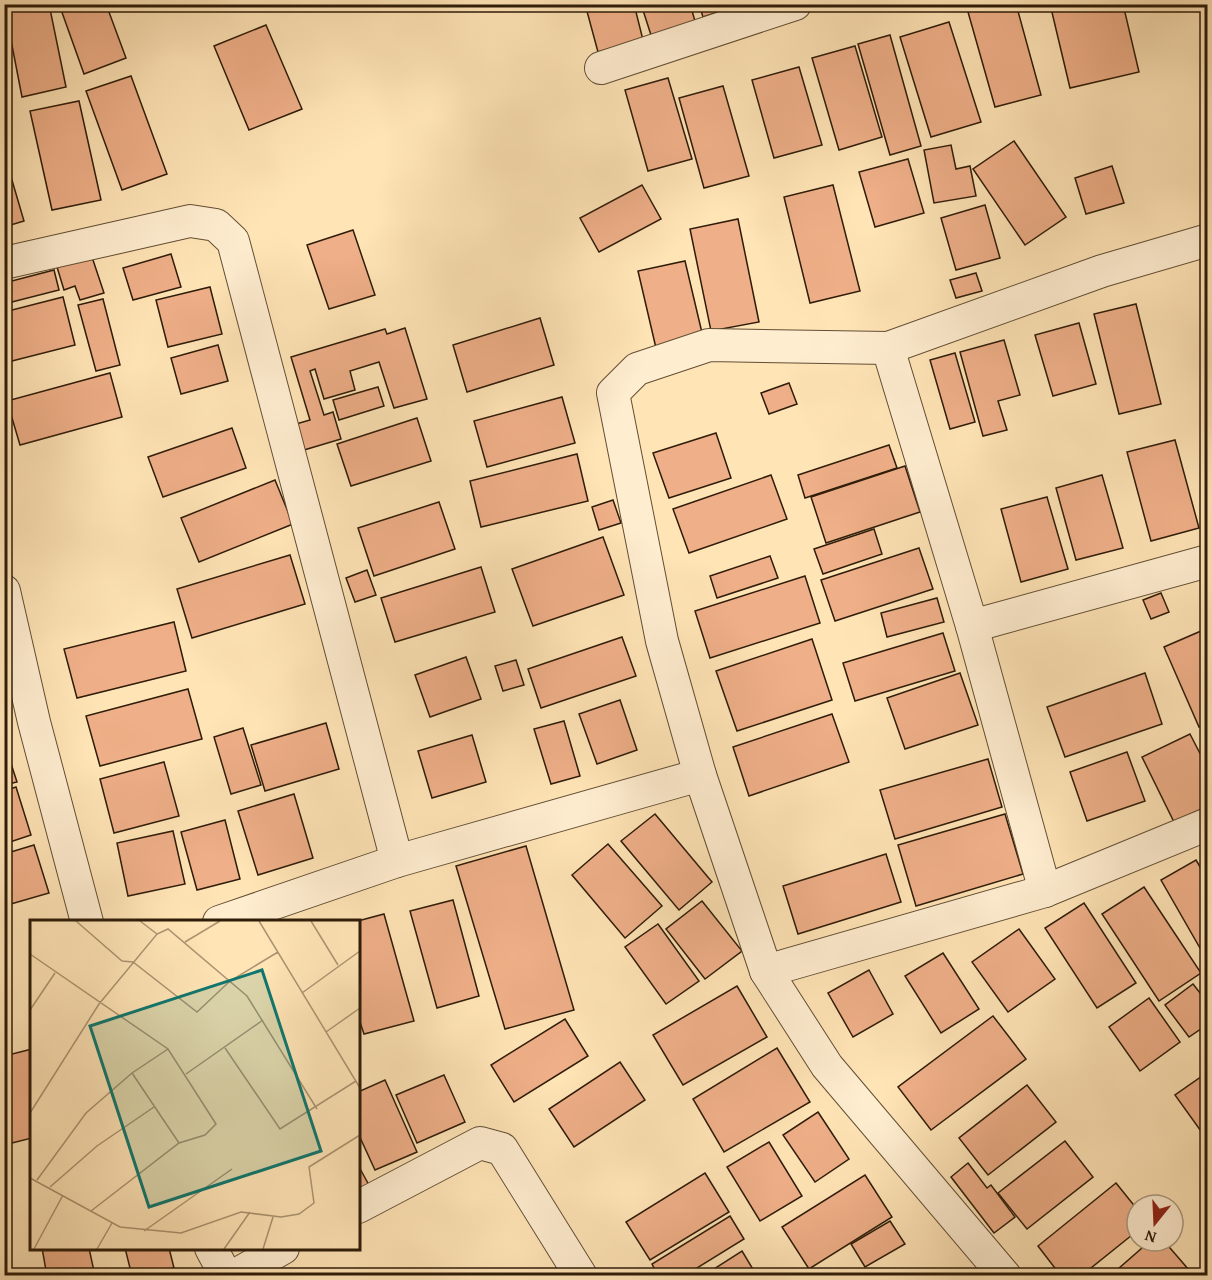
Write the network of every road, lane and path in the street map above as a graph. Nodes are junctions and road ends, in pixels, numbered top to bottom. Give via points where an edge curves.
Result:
1 (795, 4) edge
2 (601, 68) dead end
3 (1208, 240) edge
4 (4, 263) edge
5 (888, 348) junction
6 (1208, 561) edge
7 (4, 591) edge
8 (972, 626) junction
9 (700, 775) junction
10 (1208, 824) edge
11 (397, 861) junction
12 (1046, 891) junction
13 (87, 920) edge
14 (222, 920) edge
15 (766, 971) junction
16 (360, 1206) edge
17 (212, 1250) edge
18 (279, 1250) edge
19 (226, 1275) edge
20 (234, 1275) edge
21 (580, 1275) edge
22 (1005, 1275) edge

1 - 2 street
3 - 5 street via 1102,271
4 - 11 street via 190,221 216,225 233,241
5 - 8 street
5 - 9 street via 709,345 637,369 613,393 662,641
6 - 8 street
7 - 13 street
8 - 12 street
9 - 11 street
9 - 15 street
10 - 12 street
11 - 14 street
12 - 15 street
15 - 22 street via 827,1066
16 - 21 street via 480,1143 502,1149
17 - 19 street
18 - 20 street

